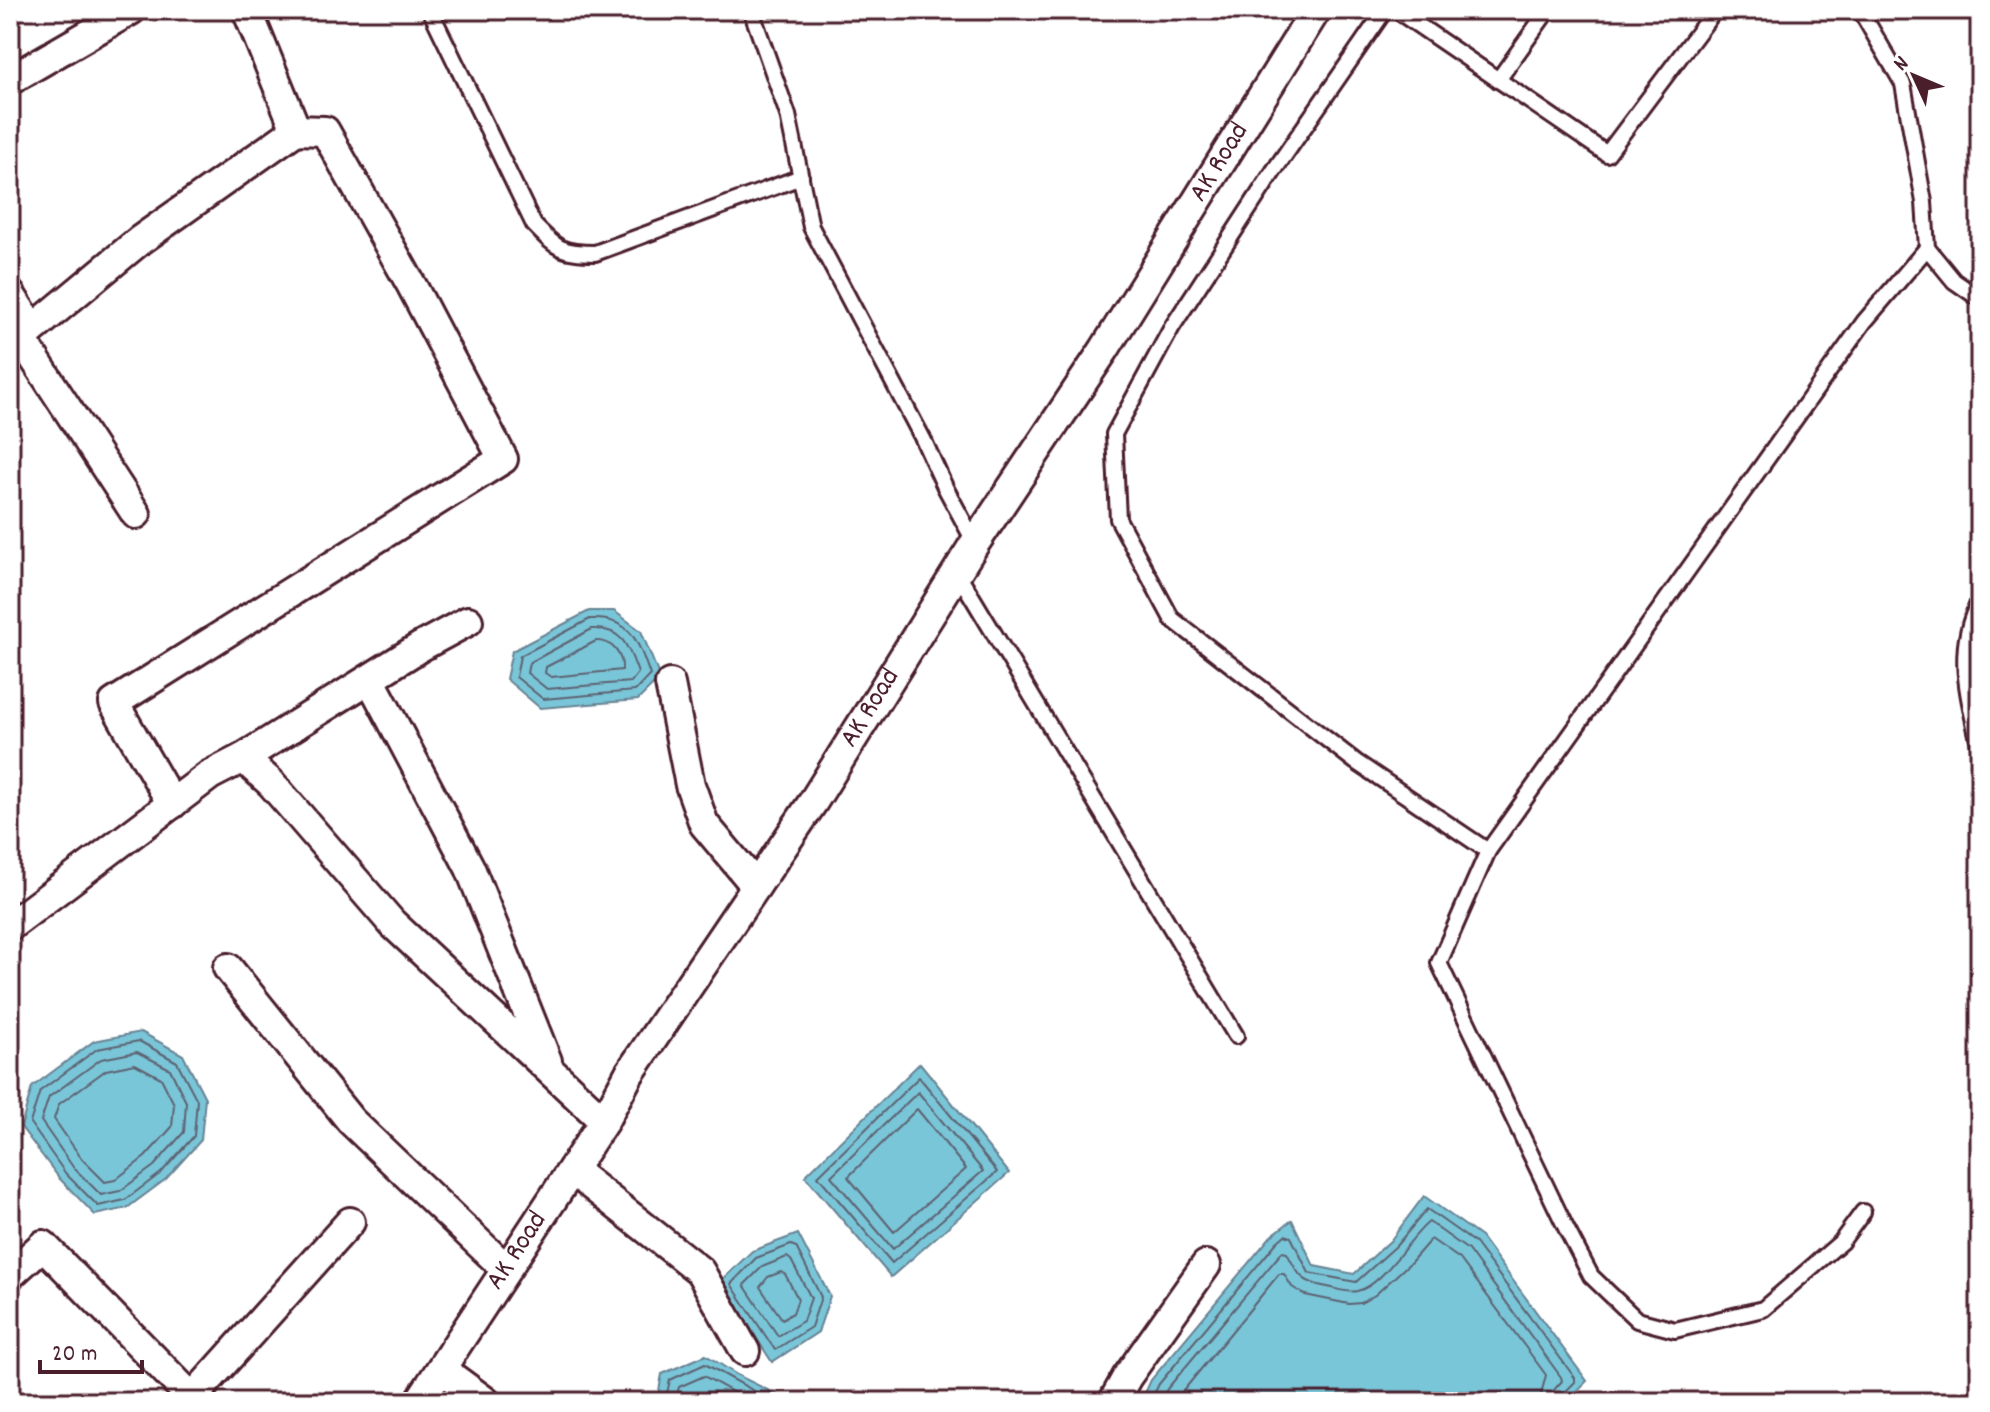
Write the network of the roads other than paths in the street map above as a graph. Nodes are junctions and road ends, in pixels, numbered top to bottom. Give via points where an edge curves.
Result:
1 (131, 10) edge
2 (247, 10) edge
3 (430, 10) edge
4 (751, 10) edge
5 (1316, 10) edge
6 (1385, 10) edge
7 (1396, 10) edge
8 (1548, 10) edge
9 (1715, 10) edge
10 (1860, 10) edge
11 (10, 80) edge
12 (1498, 80) junction
13 (296, 130) junction
14 (801, 177) junction
15 (1927, 248) junction
16 (10, 294) edge
17 (1980, 299) edge
18 (21, 338) edge
19 (136, 514) dead end
20 (975, 543) junction
21 (957, 572) junction
22 (1980, 600) edge
23 (468, 621) dead end
24 (370, 679) junction
25 (670, 684) dead end
26 (1980, 749) edge
27 (243, 758) junction
28 (172, 804) junction
29 (1488, 851) junction
30 (756, 886) junction
31 (10, 926) edge
32 (228, 968) dead end
33 (1236, 1036) dead end
34 (550, 1069) junction
35 (604, 1121) junction
36 (572, 1170) junction
37 (1863, 1212) dead end
38 (350, 1222) dead end
39 (1206, 1265) dead end
40 (506, 1269) junction
41 (10, 1275) edge
42 (745, 1351) dead end
43 (441, 1369) junction
44 (194, 1400) edge
45 (419, 1402) edge
46 (486, 1402) edge
47 (1113, 1402) edge

1 - 11 street
2 - 13 street
3 - 14 lane via 534,225 568,253 595,253
4 - 14 lane via 788,115
5 - 20 street, AK Road via 1104,350
6 - 29 lane via 1172,327 1114,434 1118,519 1172,619 1356,762
7 - 12 lane
8 - 12 lane
9 - 12 lane via 1607,154
10 - 15 lane via 1903,84
13 - 18 street via 139,241
13 - 28 street via 325,131 503,459 114,703
14 - 20 lane via 811,227
15 - 17 lane via 1954,281
15 - 29 lane via 1864,322
16 - 18 street
18 - 19 street
20 - 21 street, AK Road
21 - 30 street, AK Road
21 - 33 lane
22 - 26 lane via 1965,641 1964,672
23 - 24 street
24 - 27 street
24 - 34 street via 470,868
25 - 30 street via 690,785 704,824
27 - 28 street
27 - 34 street via 271,783 392,923
28 - 31 street
29 - 37 lane via 1439,963 1591,1276 1637,1320 1675,1330 1763,1309 1841,1242
30 - 35 street, AK Road via 629,1074
32 - 40 street via 351,1121
34 - 35 street
35 - 36 street, AK Road
36 - 40 street, AK Road
36 - 42 street via 700,1271
38 - 44 street
39 - 47 street
40 - 43 street, AK Road
41 - 44 street via 43,1245
43 - 45 street, AK Road
43 - 46 street

